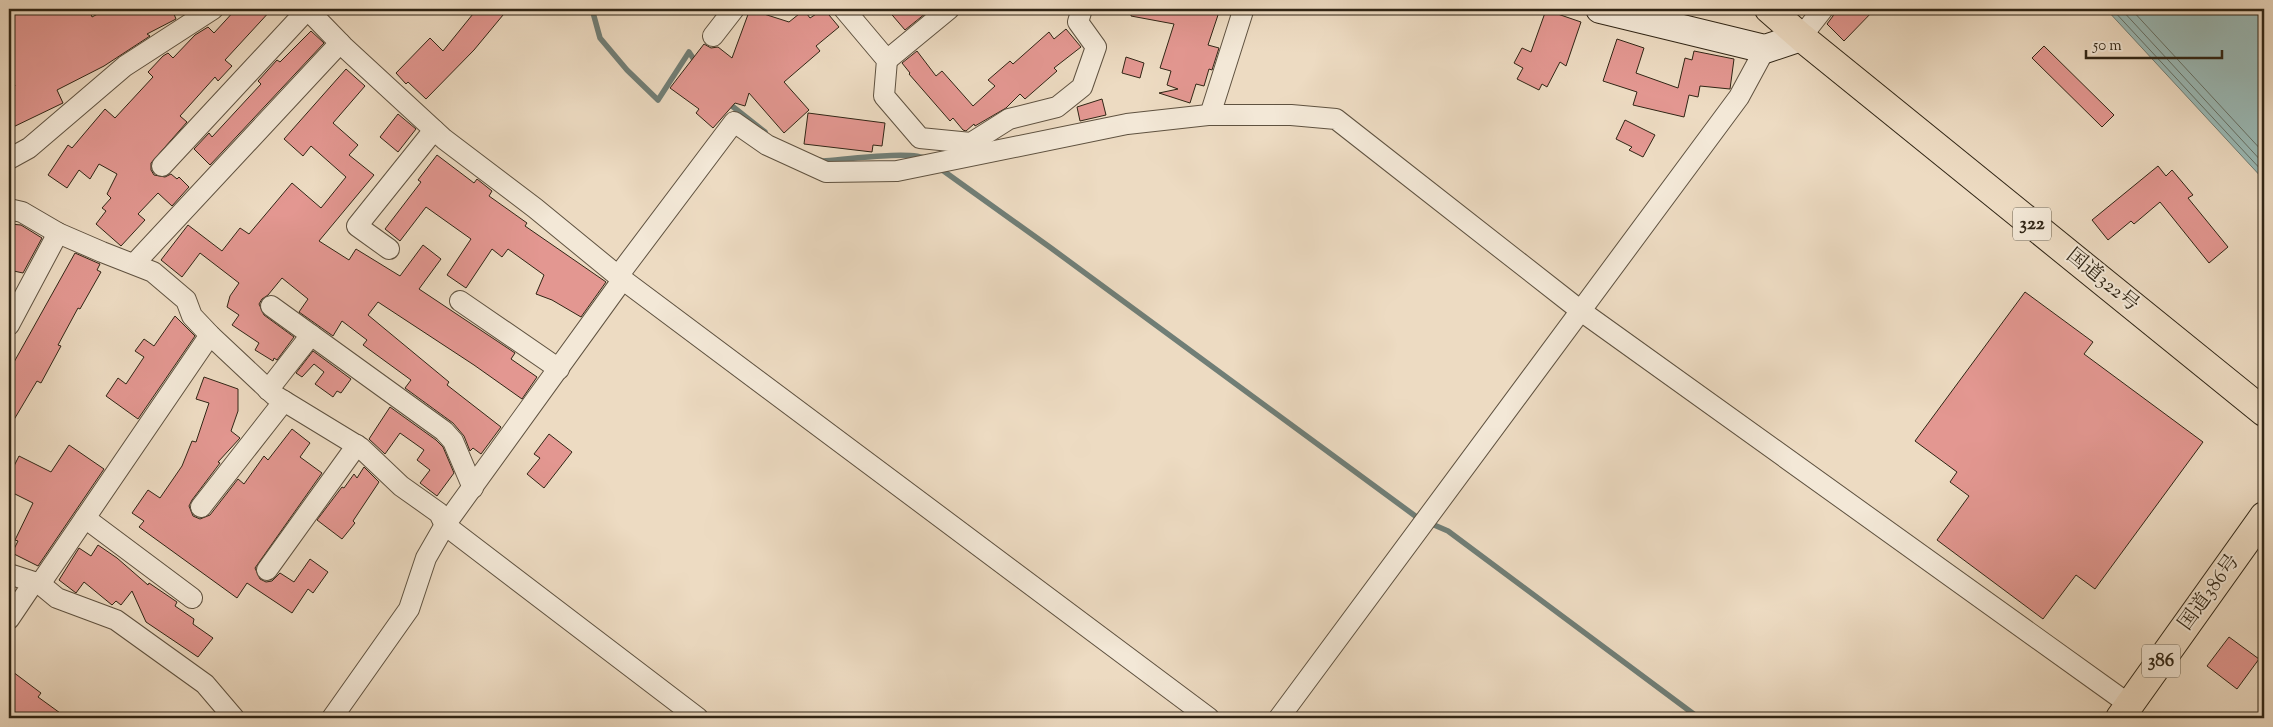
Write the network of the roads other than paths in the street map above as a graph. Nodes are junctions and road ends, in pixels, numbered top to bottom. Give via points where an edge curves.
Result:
1 (213, 9) edge
2 (307, 9) edge
3 (734, 9) edge
4 (844, 9) edge
5 (949, 9) edge
6 (1082, 9) edge
7 (1600, 9) edge
8 (1769, 9) edge
9 (1823, 9) edge
10 (1243, 12) dead end
11 (713, 36) dead end
12 (1801, 37) junction
13 (340, 42) junction
14 (1765, 49) junction
15 (887, 60) junction
16 (1210, 115) junction
17 (434, 130) junction
18 (9, 159) edge
19 (162, 166) dead end
20 (9, 209) edge
21 (58, 233) junction
22 (389, 249) dead end
23 (134, 264) junction
24 (620, 278) junction
25 (460, 301) dead end
26 (271, 306) dead end
27 (1581, 312) junction
28 (9, 325) edge
29 (210, 335) junction
30 (311, 335) junction
31 (559, 369) junction
32 (276, 396) junction
33 (2264, 412) edge
34 (356, 445) junction
35 (473, 488) junction
36 (201, 507) dead end
37 (2264, 516) edge
38 (85, 518) junction
39 (445, 525) junction
40 (267, 570) dead end
41 (9, 574) edge
42 (37, 583) junction
43 (192, 598) dead end
44 (9, 619) edge
45 (2125, 711) edge
46 (234, 718) edge
47 (332, 718) edge
48 (698, 718) edge
49 (1209, 718) edge
50 (1279, 718) edge

1 - 18 street via 125,66 29,148
2 - 13 street
2 - 19 street
3 - 11 street
4 - 15 street
5 - 15 street
6 - 15 street via 1078,22 1096,47 1082,87 1057,107 1009,119 971,143 920,138 884,96
7 - 14 street
8 - 12 highway, 322
9 - 12 street
10 - 16 street
12 - 14 street
12 - 33 highway, 国道322号 / 322
13 - 17 street
13 - 23 street
14 - 27 street via 1740,97
16 - 24 street via 1127,124 897,171 826,172 767,145 734,122
16 - 27 street via 1291,115 1336,119
17 - 22 street via 357,226
17 - 24 street
20 - 21 street via 22,212
21 - 23 street
21 - 28 street
23 - 29 street via 154,272 186,300 192,316
24 - 31 street
24 - 49 street
25 - 31 street
26 - 30 street
27 - 45 street
27 - 50 street
29 - 32 street
29 - 38 street
30 - 32 street
30 - 35 street via 444,431 453,441
31 - 35 street
32 - 34 street
32 - 36 street
34 - 39 street via 401,486 439,513
34 - 40 street
35 - 39 street
37 - 45 highway, 国道386号 / 386
38 - 42 street
38 - 43 street
39 - 47 street via 426,558 409,609
39 - 48 street
41 - 42 street
42 - 44 street
42 - 46 street via 57,598 116,620 205,684

